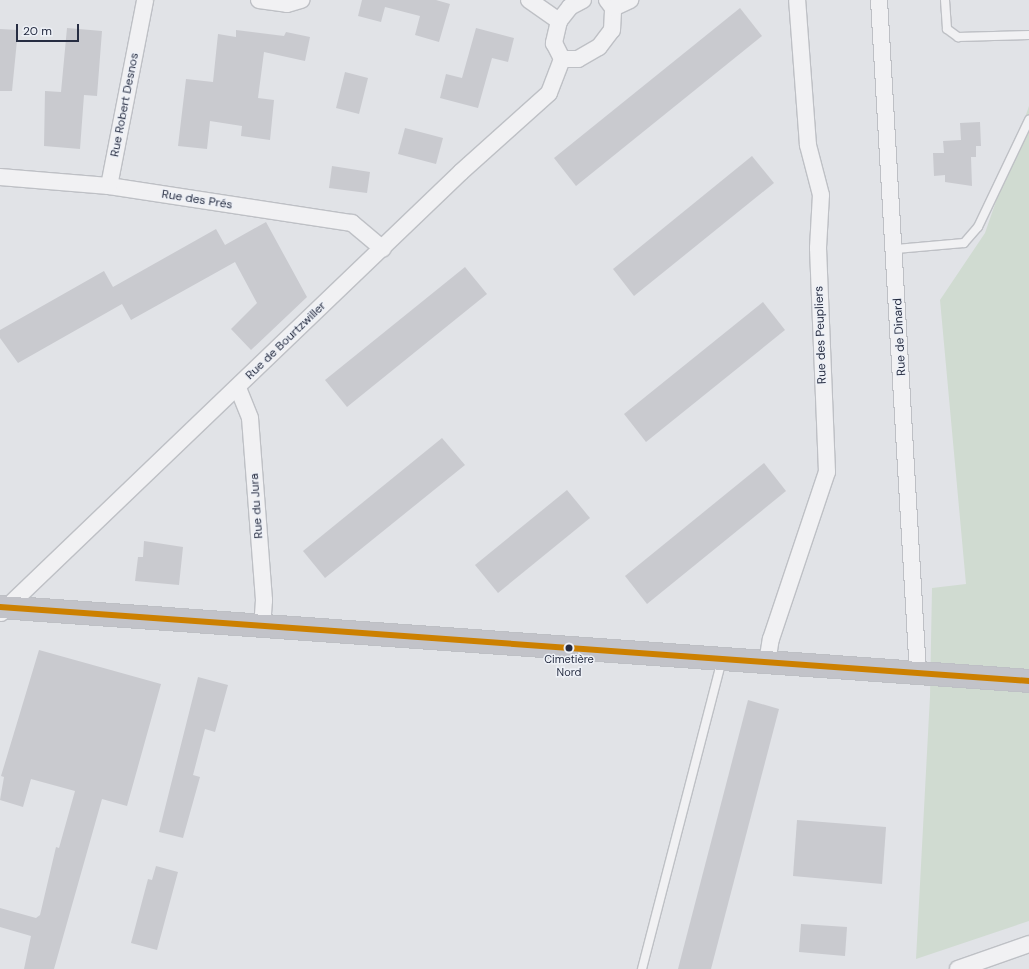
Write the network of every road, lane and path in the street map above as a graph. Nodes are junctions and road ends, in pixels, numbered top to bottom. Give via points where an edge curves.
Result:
1 (145, 0) edge
2 (259, 0) edge
3 (301, 0) edge
4 (529, 0) edge
5 (583, 0) edge
6 (630, 0) edge
7 (797, 0) edge
8 (879, 0) edge
9 (945, 0) edge
10 (610, 4) edge
11 (559, 21) junction
12 (1029, 35) edge
13 (562, 59) junction
14 (1029, 120) edge
15 (0, 177) edge
16 (109, 186) junction
17 (383, 249) junction
18 (896, 249) junction
19 (238, 388) junction
20 (1, 611) edge
21 (262, 627) junction
22 (722, 659) junction
23 (767, 663) junction
24 (918, 674) junction
25 (1029, 681) edge
26 (1029, 944) edge
27 (642, 969) edge
28 (958, 969) edge

1 - 16 street, Rue Robert Desnos
2 - 3 street via 287,4
4 - 11 street
5 - 11 street via 570,7
6 - 10 street
7 - 23 street, Rue des Peupliers via 808,145 820,195 818,248 827,472 771,639
8 - 18 street, Rue de Dinard
9 - 12 lane via 947,29 958,37
10 - 13 street via 612,30 599,47 578,59
11 - 13 street via 554,43
13 - 17 street, Rue de Bourtzwiller via 549,93
14 - 18 lane via 978,228 964,243
15 - 16 street, Rue des Prés
16 - 17 street, Rue des Prés via 352,223
17 - 19 street, Rue de Bourtzwiller
18 - 24 street, Rue de Dinard
19 - 20 street, Rue de Bourtzwiller
19 - 21 street, Rue du Jura via 250,418 264,600
20 - 21 main road
21 - 22 main road
22 - 23 main road
22 - 27 lane
23 - 24 main road
24 - 25 main road
26 - 28 street

